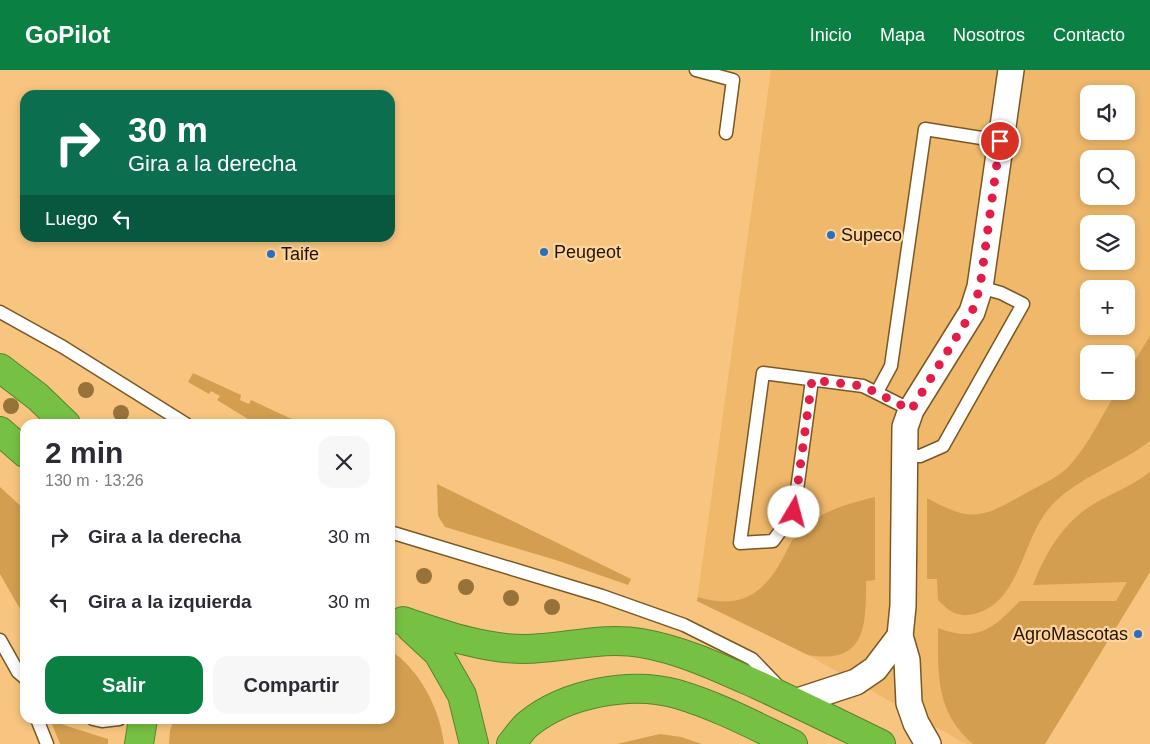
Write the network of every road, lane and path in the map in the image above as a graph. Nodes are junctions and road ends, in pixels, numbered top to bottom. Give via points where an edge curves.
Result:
1 (696, 70) edge
2 (1011, 70) edge
3 (726, 133) dead end
4 (1000, 141) junction
5 (980, 287) junction
6 (0, 312) edge
7 (0, 368) edge
8 (812, 380) junction
9 (877, 392) junction
10 (911, 410) junction
11 (61, 419) edge
12 (178, 419) edge
13 (0, 431) edge
14 (20, 449) edge
15 (904, 456) junction
16 (395, 534) edge
17 (397, 618) edge
18 (900, 636) junction
19 (0, 640) edge
20 (20, 672) edge
21 (795, 702) junction
22 (39, 724) edge
23 (142, 724) edge
24 (47, 744) edge
25 (140, 744) edge
26 (474, 744) edge
27 (511, 744) edge
28 (793, 744) edge
29 (881, 744) edge
30 (928, 744) edge

1 - 3 lane via 733,80
2 - 4 street
4 - 5 street
4 - 9 lane via 925,129 891,366
5 - 10 street via 972,312
5 - 15 lane via 1023,304 943,446 920,456
6 - 12 lane
7 - 11 highway
8 - 8 lane via 794,512 773,541 740,543 763,372
8 - 9 lane via 863,386
9 - 10 lane
10 - 15 street via 905,427
13 - 14 highway
15 - 18 street
16 - 21 lane via 684,624 752,659
17 - 21 highway via 447,636 515,648 614,640 640,642 678,651
17 - 26 highway via 438,654 462,695
18 - 21 street via 875,670 856,682
18 - 30 street via 907,660 909,703
19 - 20 lane
21 - 29 highway
22 - 24 lane
23 - 25 highway
27 - 28 highway via 528,724 567,701 602,691 638,689 675,694 710,705

